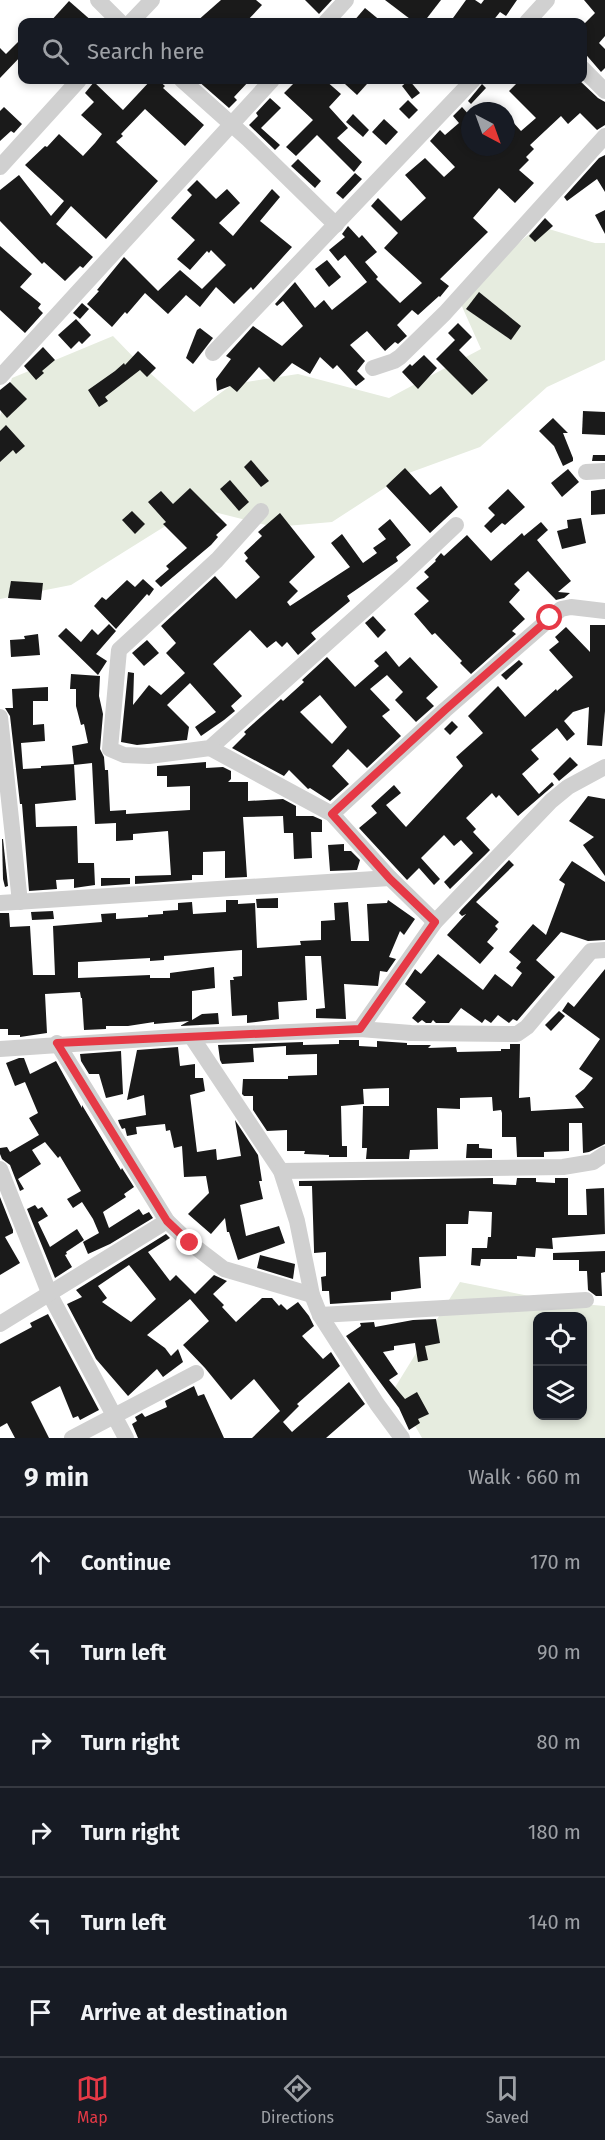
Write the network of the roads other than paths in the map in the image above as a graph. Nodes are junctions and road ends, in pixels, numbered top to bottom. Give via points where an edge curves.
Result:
1 (98, 0) edge
2 (152, 0) edge
3 (346, 0) edge
4 (116, 18) edge
5 (135, 18) edge
6 (330, 18) edge
7 (587, 73) edge
8 (75, 84) edge
9 (186, 84) edge
10 (268, 84) edge
11 (469, 84) edge
12 (605, 91) edge
13 (230, 124) junction
14 (605, 136) edge
15 (0, 168) edge
16 (336, 225) junction
17 (213, 353) dead end
18 (373, 368) dead end
19 (0, 378) edge
20 (605, 471) edge
21 (586, 472) dead end
22 (261, 511) dead end
23 (456, 525) dead end
24 (605, 611) edge
25 (0, 717) edge
26 (210, 748) junction
27 (605, 766) edge
28 (332, 814) junction
29 (390, 879) junction
30 (20, 902) junction
31 (0, 903) edge
32 (435, 922) junction
33 (605, 950) edge
34 (360, 1029) junction
35 (191, 1036) junction
36 (57, 1043) junction
37 (0, 1048) edge
38 (605, 1154) edge
39 (0, 1169) edge
40 (281, 1171) junction
41 (167, 1221) junction
42 (50, 1295) junction
43 (312, 1295) junction
44 (586, 1300) dead end
45 (320, 1315) junction
46 (0, 1324) edge
47 (196, 1373) dead end
48 (113, 1415) junction
49 (72, 1438) edge
50 (126, 1438) edge
51 (402, 1438) edge

1 - 4 street
2 - 5 street
3 - 6 street
7 - 12 street
8 - 15 street
9 - 13 street
10 - 13 street
11 - 16 street
13 - 16 street
13 - 19 street
14 - 18 street via 445,313 400,357
16 - 17 street
20 - 21 street
22 - 26 street via 217,560 119,650 110,749 124,755 150,756
23 - 26 street
24 - 28 street via 561,609
25 - 30 street
26 - 28 street
27 - 32 street via 551,801
28 - 29 street
29 - 30 street
29 - 32 street
30 - 31 street
32 - 34 street
33 - 34 street via 591,951 517,1034
34 - 35 street
35 - 36 street
35 - 40 street
36 - 37 street
36 - 41 street
38 - 40 street via 593,1162 563,1167
39 - 42 street
40 - 43 street via 297,1221
41 - 42 street
41 - 43 street via 225,1269
42 - 46 street
42 - 48 street
43 - 45 street
44 - 45 street
45 - 51 street
47 - 48 street
48 - 49 street
48 - 50 street

